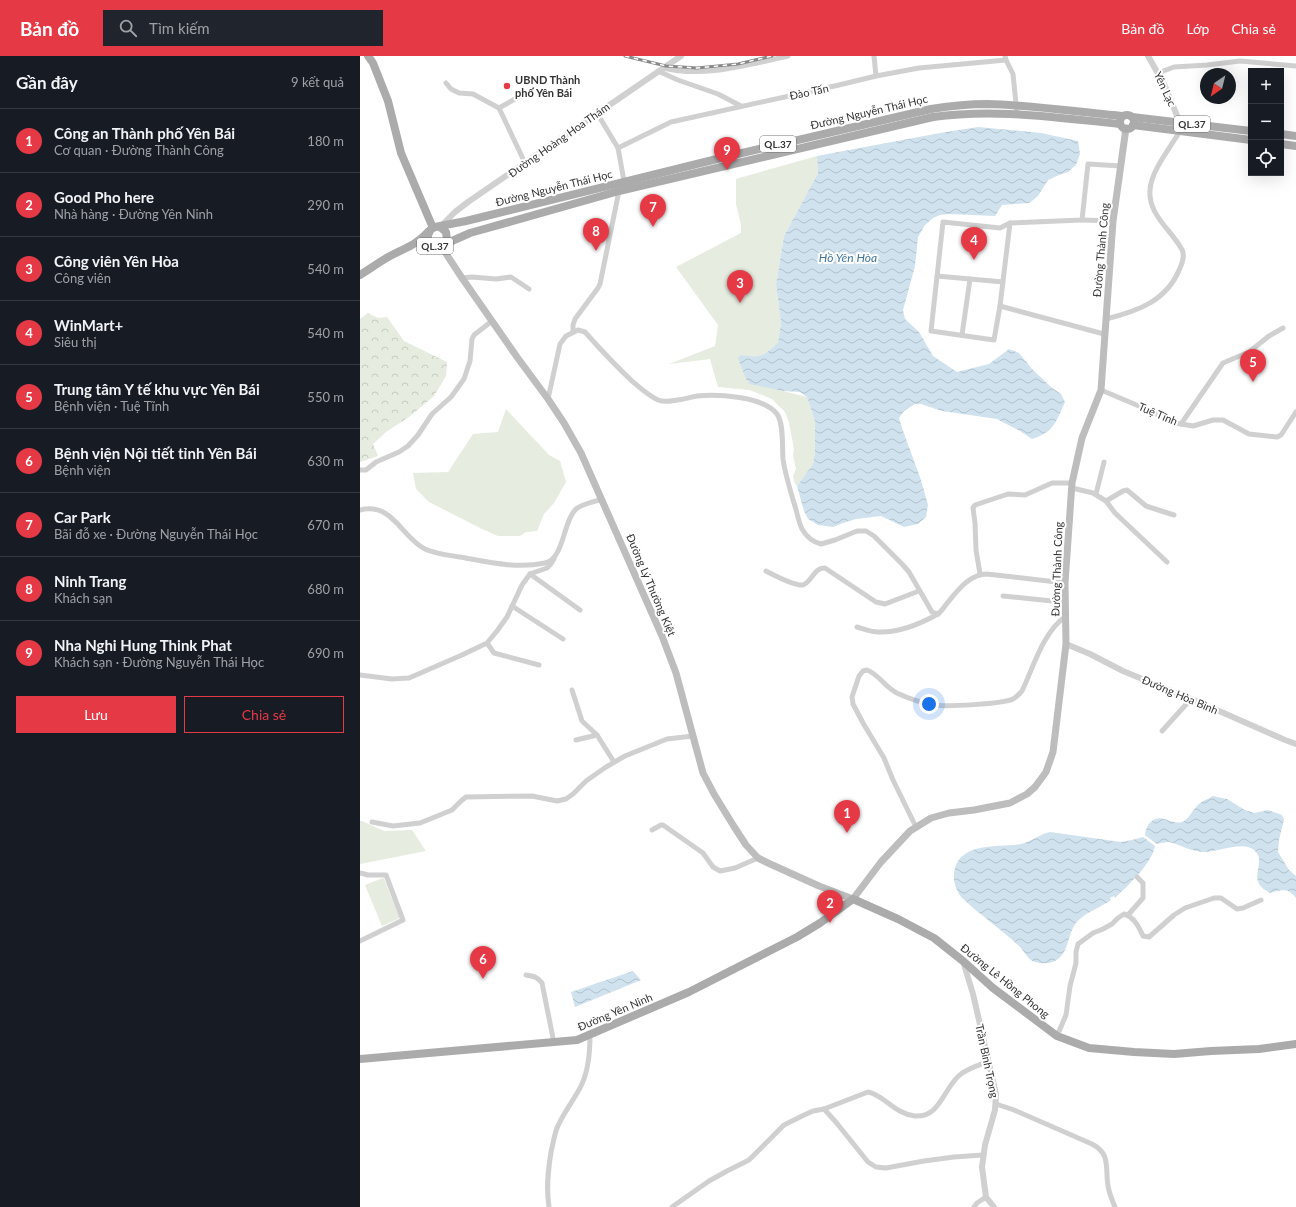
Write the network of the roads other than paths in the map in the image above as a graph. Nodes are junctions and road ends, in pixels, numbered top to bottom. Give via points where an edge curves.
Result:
1 (368, 56) edge
2 (681, 56) edge
3 (788, 56) edge
4 (874, 56) edge
5 (1148, 56) edge
6 (1005, 58) edge
7 (1296, 66) edge
8 (661, 69) junction
9 (1158, 72) junction
10 (876, 76) junction
11 (446, 83) dead end
12 (531, 90) dead end
13 (1016, 105) junction
14 (741, 106) junction
15 (500, 108) junction
16 (597, 113) junction
17 (1017, 114) junction
18 (1127, 122) junction
19 (1180, 127) junction
20 (1248, 131) edge
21 (1284, 134) edge
22 (1296, 136) edge
23 (1248, 139) edge
24 (1284, 144) edge
25 (1296, 146) edge
26 (618, 148) junction
27 (525, 163) junction
28 (1121, 166) junction
29 (624, 181) junction
30 (619, 191) junction
31 (1082, 220) junction
32 (1113, 221) junction
33 (1010, 223) junction
34 (434, 228) junction
35 (412, 246) junction
36 (440, 246) junction
37 (360, 275) edge
38 (937, 276) junction
39 (462, 278) junction
40 (970, 279) junction
41 (1003, 282) junction
42 (529, 290) dead end
43 (1000, 306) junction
44 (1106, 319) junction
45 (492, 322) junction
46 (1283, 328) dead end
47 (573, 332) junction
48 (1104, 334) junction
49 (962, 335) junction
50 (1101, 390) junction
51 (548, 399) junction
52 (1296, 412) edge
53 (1182, 424) junction
54 (1104, 462) dead end
55 (360, 470) edge
56 (1072, 486) junction
57 (1096, 494) junction
58 (602, 499) junction
59 (1106, 501) junction
60 (360, 510) edge
61 (1174, 515) dead end
62 (554, 558) junction
63 (1167, 562) dead end
64 (766, 571) dead end
65 (530, 574) junction
66 (980, 574) junction
67 (1065, 584) junction
68 (919, 591) junction
69 (1003, 596) dead end
70 (1066, 600) junction
71 (512, 606) junction
72 (580, 610) dead end
73 (938, 614) junction
74 (1066, 616) junction
75 (857, 627) dead end
76 (563, 639) dead end
77 (487, 642) junction
78 (1066, 644) junction
79 (539, 664) dead end
80 (360, 674) edge
81 (572, 690) dead end
82 (1191, 699) junction
83 (1162, 731) dead end
84 (597, 734) junction
85 (692, 736) junction
86 (576, 740) dead end
87 (1296, 744) edge
88 (614, 762) junction
89 (372, 822) dead end
90 (916, 827) junction
91 (652, 830) dead end
92 (758, 858) junction
93 (360, 873) edge
94 (1138, 877) dead end
95 (853, 899) junction
96 (1261, 900) dead end
97 (1128, 915) junction
98 (360, 941) edge
99 (963, 960) junction
100 (526, 975) dead end
101 (590, 1035) junction
102 (1057, 1036) junction
103 (554, 1043) junction
104 (1296, 1044) edge
105 (360, 1059) edge
106 (989, 1061) junction
107 (996, 1104) junction
108 (824, 1109) junction
109 (983, 1155) junction
110 (986, 1196) junction
111 (549, 1207) edge
112 (672, 1207) edge
113 (974, 1207) edge
114 (994, 1207) edge
115 (1115, 1207) edge

1 - 34 main road via 388,101 401,153
2 - 8 street, Đường Hoàng Hoa Thám
3 - 8 street via 720,70
4 - 10 street
5 - 9 street, Yên Lạc
6 - 10 street, Đào Tấn
6 - 13 street via 1013,74
7 - 9 street via 1240,61 1174,67
8 - 14 street via 678,80 718,94
8 - 16 street, Đường Hoàng Hoa Thám
9 - 19 street, Yên Lạc
10 - 14 street, Đào Tấn
11 - 15 street via 459,93 473,94
12 - 15 street
13 - 17 street
13 - 18 main road, Đường Nguyễn Thái Học / QL.37
13 - 29 main road, Đường Nguyễn Thái Học / QL.37 via 986,104 931,108
14 - 26 street, Đào Tấn via 671,122
15 - 27 street
16 - 26 street
16 - 27 street, Đường Hoàng Hoa Thám
17 - 18 main road, Đường Nguyễn Thái Học / QL.37
17 - 30 main road, Đường Nguyễn Thái Học / QL.37 via 978,113 934,117
18 - 19 main road, Đường Nguyễn Thái Học / QL.37
18 - 28 main road, Đường Thành Công
19 - 20 main road, Đường Nguyễn Thái Học / QL.37
19 - 23 main road, Đường Nguyễn Thái Học / QL.37
19 - 44 street via 1154,174 1150,190 1152,208 1182,249 1183,261 1176,279 1159,297 1128,313
21 - 22 main road
24 - 25 main road
26 - 29 street
27 - 34 street, Đường Hoàng Hoa Thám
28 - 31 street via 1088,164
28 - 32 main road, Đường Thành Công
29 - 34 main road, Đường Nguyễn Thái Học / QL.37
30 - 36 main road, Đường Nguyễn Thái Học / QL.37 via 470,233
30 - 47 street via 600,284 575,319
31 - 32 street
31 - 33 street
32 - 44 main road, Đường Thành Công
33 - 38 street via 1000,228 943,222
33 - 41 street
34 - 35 main road, QL.37
34 - 36 main road, QL.37 via 428,235 428,240 430,244
34 - 36 main road, QL.37 via 444,229 447,235 446,241
35 - 36 main road, QL.37
35 - 37 main road, QL.37
36 - 39 main road, Đường Lý Thường Kiệt
38 - 40 street
38 - 49 street via 932,331
39 - 42 street via 511,277
39 - 45 main road, Đường Lý Thường Kiệt
40 - 41 street
40 - 49 street
41 - 43 street
43 - 48 street
43 - 49 street via 994,340
44 - 48 main road, Đường Thành Công
45 - 51 main road, Đường Lý Thường Kiệt
45 - 55 street via 474,335 464,379 432,414 418,435 399,452 376,462 366,470
46 - 53 street via 1249,352 1223,363
47 - 51 street via 560,344
47 - 68 street via 585,332 618,368 642,390 658,400 727,396 753,400 769,408 777,414 782,429 786,475 802,529 812,540 820,544 857,531 866,531 902,564
48 - 50 main road, Đường Thành Công
50 - 53 street, Tuệ Tĩnh
50 - 56 main road, Đường Thành Công via 1082,438
51 - 58 main road, Đường Lý Thường Kiệt via 581,454
52 - 53 street, Tuệ Tĩnh via 1281,435 1276,437 1249,434 1223,420 1193,426
54 - 57 street
56 - 57 street
56 - 66 street via 1052,483 1025,495 1008,494 974,505
56 - 67 main road, Đường Thành Công
57 - 59 street
58 - 62 street via 580,507 571,516
58 - 85 main road, Đường Lý Thường Kiệt via 662,636 676,673
59 - 61 street via 1127,490 1146,506
59 - 63 street via 1115,513
60 - 62 street via 375,509 387,514 423,548 435,552 517,566 545,563
62 - 65 street via 547,568
64 - 68 street via 802,585 818,570 825,568 881,604
65 - 71 street
65 - 72 street
66 - 67 street
66 - 73 street via 970,579
67 - 70 main road, Đường Thành Công
68 - 73 street via 932,612
69 - 70 street
70 - 74 main road, Đường Thành Công
71 - 76 street
71 - 77 street
73 - 75 street via 894,631 878,632
74 - 78 main road, Đường Thành Công
74 - 90 street via 1049,633 1022,691 1009,700 935,705 913,700 895,692 867,670 859,676 852,697 853,704 884,758
77 - 79 street via 494,654
77 - 80 street via 409,678 392,679
78 - 82 street, Đường Hòa Bình
78 - 90 main road, Đường Thành Công via 1053,752 1046,772 1035,787 1010,803 949,813 931,818
81 - 84 street via 582,721
82 - 83 street
82 - 87 street, Đường Hòa Bình
84 - 86 street
84 - 88 street
85 - 88 street via 667,739
85 - 92 main road, Đường Lý Thường Kiệt via 711,788 732,825
88 - 89 street via 586,781 566,799 532,796 466,797 452,810 420,823 393,826
90 - 95 main road, Đường Thành Công via 886,856
91 - 92 street via 663,825 703,853 713,867 720,871 735,868
92 - 95 main road, Đường Lý Thường Kiệt
93 - 98 street via 386,875 403,920
94 - 97 street via 1143,883 1143,898
95 - 99 main road, Đường Lê Hồng Phong via 934,938
95 - 101 main road, Đường Yên Ninh via 797,937 689,992
96 - 97 street via 1237,909 1221,898 1214,898 1185,908 1149,937 1143,936 1136,922
97 - 102 street via 1124,914 1078,944 1066,1015
99 - 102 main road, Đường Lê Hồng Phong via 993,988
99 - 106 street, Trần Bình Trọng
100 - 103 street via 534,976 542,983
101 - 103 main road, Đường Yên Ninh via 577,1040
101 - 111 street via 589,1062 581,1085 554,1138 548,1171
102 - 104 main road, Đường Lê Hồng Phong via 1089,1048 1174,1054
103 - 105 main road, Đường Yên Ninh
106 - 107 street, Trần Bình Trọng
106 - 108 street via 960,1074 935,1108 921,1116 905,1113 868,1092
107 - 109 street, Trần Bình Trọng
107 - 115 street via 1092,1144 1102,1151 1106,1161 1109,1191
108 - 109 street via 868,1162 876,1167 886,1168
108 - 112 street via 784,1125 749,1160 715,1178
109 - 110 street, Trần Bình Trọng
110 - 113 street
110 - 114 street, Trần Bình Trọng

